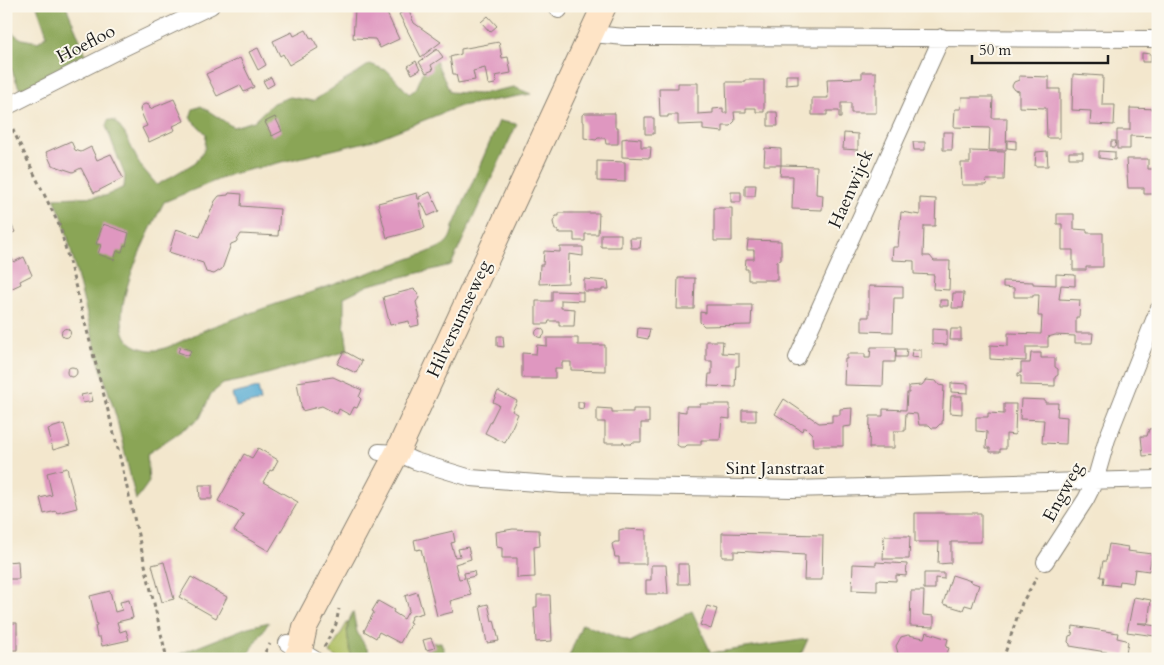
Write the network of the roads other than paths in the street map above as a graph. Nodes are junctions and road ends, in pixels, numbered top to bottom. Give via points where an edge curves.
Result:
1 (211, 6) edge
2 (604, 6) edge
3 (592, 34) junction
4 (942, 37) junction
5 (1158, 39) edge
6 (6, 107) edge
7 (1158, 310) edge
8 (797, 358) dead end
9 (388, 452) junction
10 (1158, 479) edge
11 (1095, 481) junction
12 (1045, 562) road end
13 (295, 654) edge

1 - 6 street, Hoefloo
2 - 3 main road, Hilversumseweg
3 - 4 street via 634,37
3 - 9 main road, Hilversumseweg
4 - 5 street
4 - 8 street, Haenwijck
7 - 11 street, Engweg via 1107,439
9 - 11 street, Sint Janstraat via 471,478 563,485 792,489
9 - 13 main road, Hilversumseweg via 364,511 305,627
10 - 11 street, Sint Janstraat
11 - 12 street, Engweg

